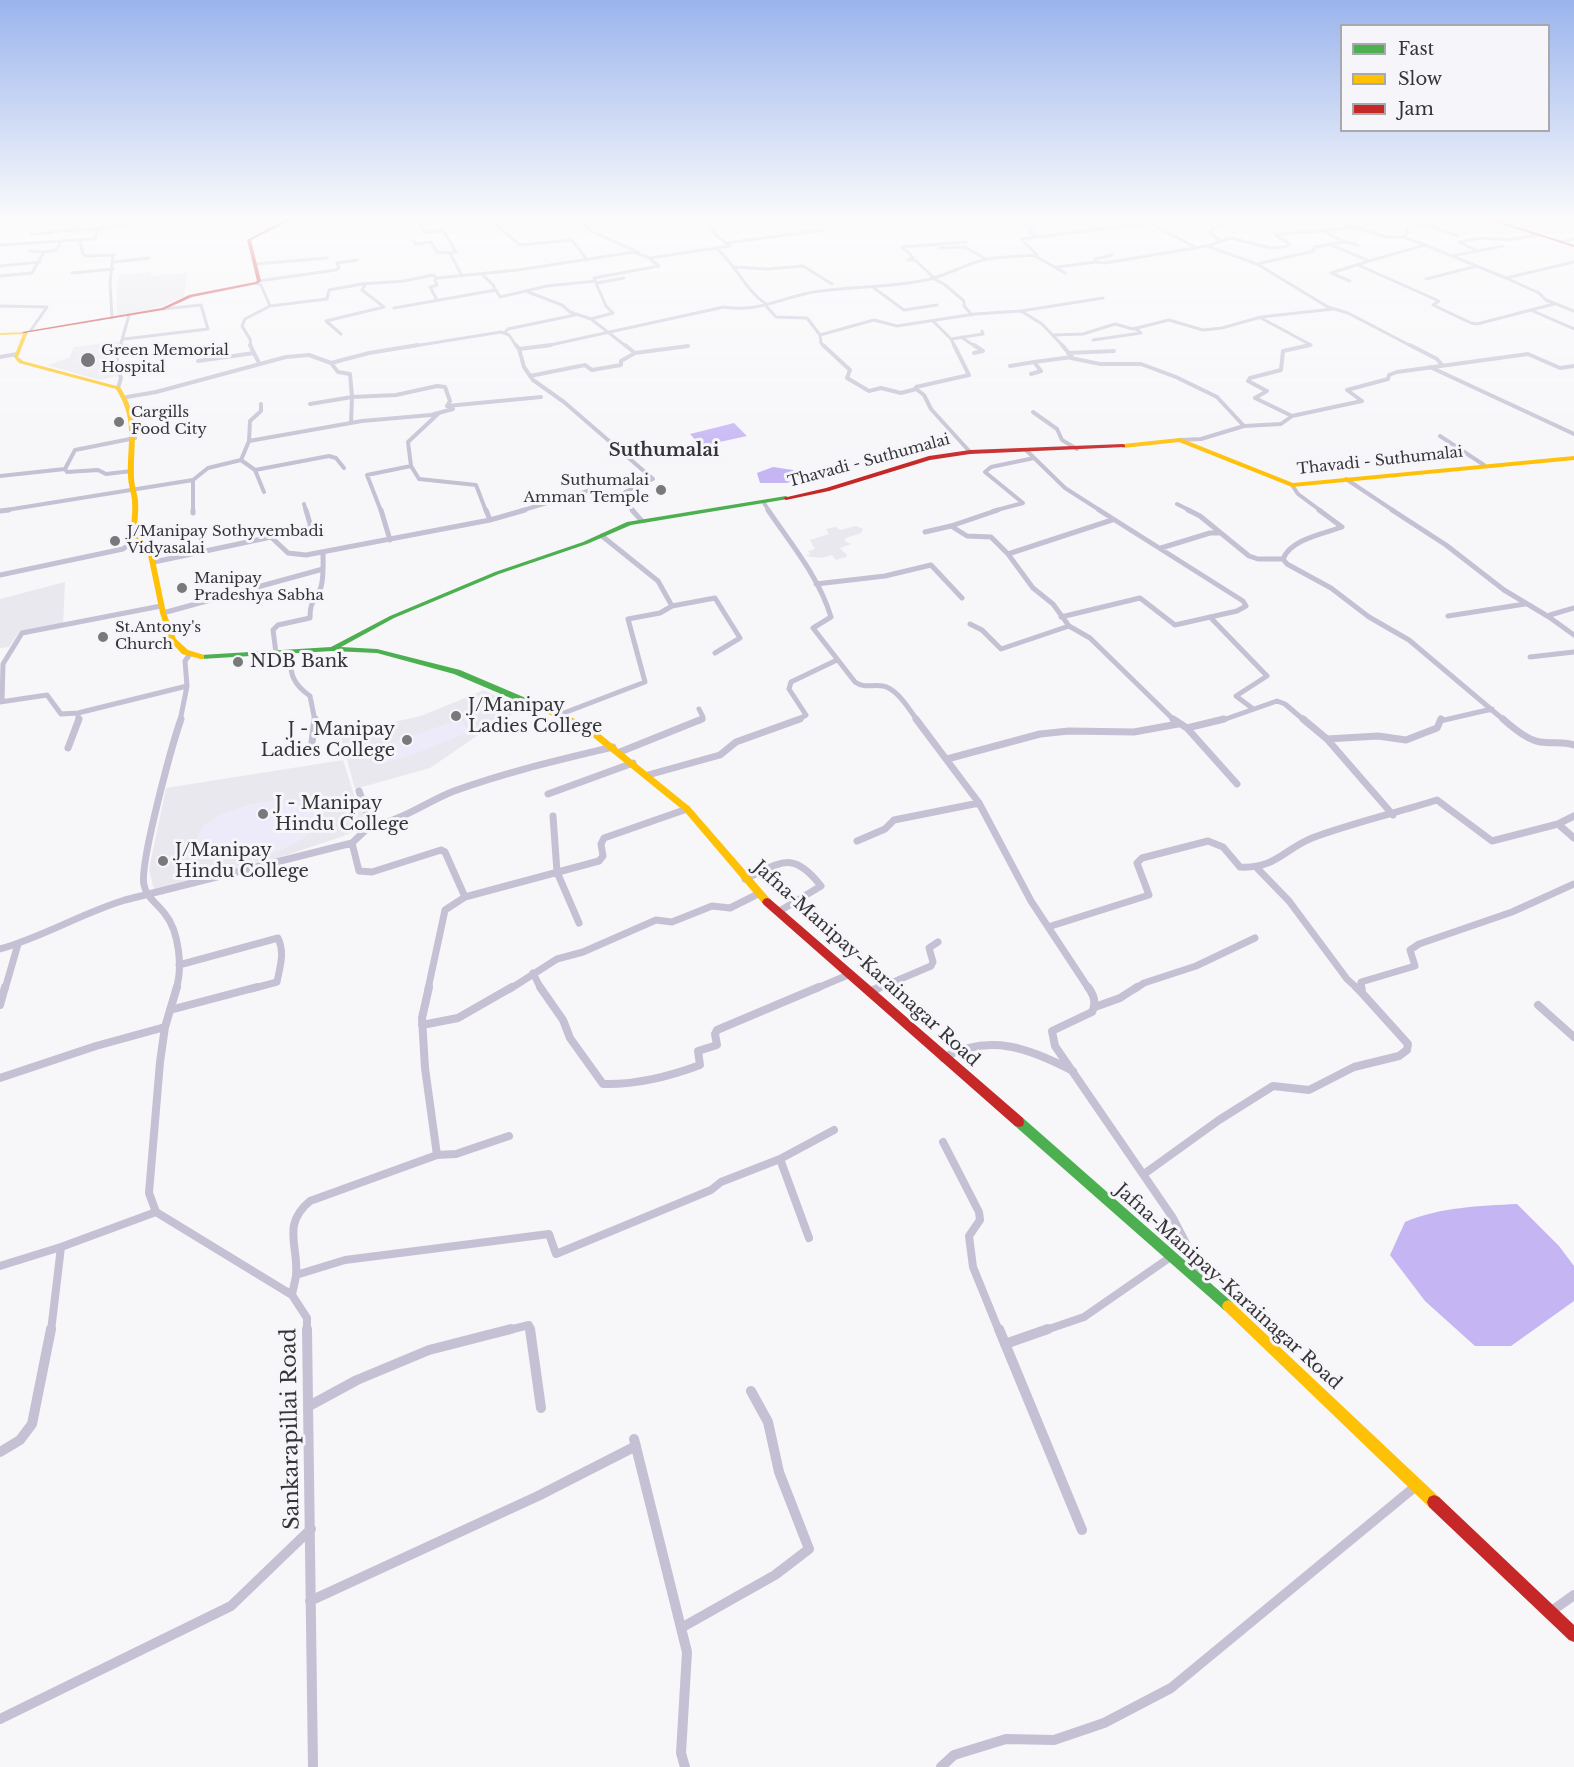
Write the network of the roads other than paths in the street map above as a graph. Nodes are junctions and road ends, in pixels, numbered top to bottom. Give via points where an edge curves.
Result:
1 (111, 299) edge
2 (184, 299) edge
3 (267, 299) edge
4 (325, 299) edge
5 (374, 299) edge
6 (440, 299) edge
7 (548, 299) edge
8 (602, 299) edge
9 (760, 299) edge
10 (790, 299) edge
11 (890, 299) edge
12 (963, 299) edge
13 (1093, 299) edge
14 (1317, 299) edge
15 (1436, 299) edge
16 (1545, 299) edge
17 (437, 300) joint
18 (1554, 304) junction
19 (766, 305) junction
20 (937, 305) dead end
21 (0, 306) edge
22 (270, 306) junction
23 (394, 308) dead end
24 (163, 309) junction
25 (1333, 309) junction
26 (1021, 310) junction
27 (1533, 311) junction
28 (1574, 311) edge
29 (576, 314) junction
30 (129, 315) junction
31 (972, 315) junction
32 (1260, 317) junction
33 (112, 318) junction
34 (591, 319) junction
35 (934, 322) junction
36 (1135, 328) junction
37 (1574, 329) edge
38 (28, 331) junction
39 (982, 331) dead end
40 (504, 333) junction
41 (608, 333) junction
42 (0, 334) edge
43 (341, 334) dead end
44 (820, 335) junction
45 (1054, 335) junction
46 (961, 338) junction
47 (124, 339) junction
48 (951, 339) junction
49 (1093, 340) dead end
50 (688, 346) dead end
51 (519, 349) junction
52 (1114, 351) dead end
53 (254, 353) junction
54 (635, 353) junction
55 (974, 353) dead end
56 (1068, 353) junction
57 (17, 354) junction
58 (0, 357) edge
59 (1071, 358) junction
60 (198, 361) dead end
61 (1034, 362) junction
62 (259, 363) junction
63 (331, 363) junction
64 (1442, 365) junction
65 (1010, 366) dead end
66 (1574, 366) edge
67 (1430, 367) junction
68 (1031, 374) dead end
69 (530, 376) junction
70 (118, 388) junction
71 (916, 389) junction
72 (127, 397) junction
73 (352, 397) junction
74 (541, 397) dead end
75 (261, 404) dead end
76 (310, 404) dead end
77 (458, 406) junction
78 (1033, 412) dead end
79 (439, 413) junction
80 (1292, 416) junction
81 (351, 423) junction
82 (1244, 426) junction
83 (1574, 434) edge
84 (1440, 436) dead end
85 (135, 438) junction
86 (1180, 440) junction
87 (249, 441) junction
88 (1077, 449) junction
89 (1026, 450) junction
90 (970, 452) junction
91 (1034, 458) junction
92 (1574, 458) edge
93 (241, 460) junction
94 (1484, 465) junction
95 (411, 466) junction
96 (65, 468) junction
97 (344, 468) dead end
98 (255, 470) junction
99 (132, 471) junction
100 (0, 476) edge
101 (1346, 479) junction
102 (193, 480) junction
103 (1292, 486) junction
104 (132, 489) junction
105 (264, 492) dead end
106 (622, 497) junction
107 (764, 503) junction
108 (304, 504) dead end
109 (1177, 504) dead end
110 (0, 511) edge
111 (193, 513) dead end
112 (490, 520) junction
113 (641, 520) junction
114 (1112, 520) junction
115 (951, 526) junction
116 (925, 532) dead end
117 (1221, 533) junction
118 (602, 536) junction
119 (271, 537) junction
120 (137, 538) junction
121 (390, 540) junction
122 (1161, 548) junction
123 (323, 553) junction
124 (1008, 554) junction
125 (1283, 559) junction
126 (154, 562) junction
127 (323, 569) junction
128 (0, 575) edge
129 (816, 584) junction
130 (962, 598) dead end
131 (1525, 604) junction
132 (672, 606) junction
133 (1574, 608) edge
134 (162, 609) junction
135 (1550, 615) junction
136 (1449, 616) dead end
137 (1210, 617) junction
138 (1061, 618) junction
139 (970, 624) dead end
140 (1068, 626) junction
141 (1574, 635) edge
142 (332, 649) junction
143 (291, 652) junction
144 (1574, 652) edge
145 (276, 653) junction
146 (715, 653) dead end
147 (190, 654) junction
148 (1530, 657) dead end
149 (837, 660) junction
150 (2, 664) edge
151 (187, 686) junction
152 (1, 702) edge
153 (1252, 708) junction
154 (699, 709) dead end
155 (1492, 709) junction
156 (78, 713) junction
157 (556, 716) junction
158 (1178, 723) junction
159 (1187, 728) junction
160 (1327, 740) junction
161 (1574, 745) edge
162 (68, 748) dead end
163 (616, 749) junction
164 (317, 755) dead end
165 (947, 759) junction
166 (633, 763) junction
167 (648, 775) junction
168 (1237, 784) dead end
169 (359, 791) dead end
170 (548, 794) dead end
171 (979, 803) junction
172 (687, 809) junction
173 (1393, 815) junction
174 (554, 816) dead end
175 (1574, 816) edge
176 (1558, 824) junction
177 (370, 826) junction
178 (1574, 838) edge
179 (857, 841) dead end
180 (352, 843) junction
181 (1257, 868) junction
182 (557, 872) junction
183 (745, 879) junction
184 (1574, 884) edge
185 (758, 894) junction
186 (148, 895) junction
187 (465, 897) junction
188 (778, 912) junction
189 (579, 923) dead end
190 (1048, 927) junction
191 (1255, 938) dead end
192 (938, 942) dead end
193 (18, 944) junction
194 (0, 949) edge
195 (179, 965) junction
196 (533, 973) junction
197 (848, 975) junction
198 (869, 992) junction
199 (1362, 993) junction
200 (0, 1005) edge
201 (1538, 1005) dead end
202 (1095, 1007) junction
203 (170, 1010) junction
204 (422, 1025) junction
205 (165, 1027) junction
206 (1574, 1036) edge
207 (943, 1058) junction
208 (1075, 1072) junction
209 (0, 1078) edge
210 (834, 1130) dead end
211 (509, 1136) dead end
212 (943, 1142) dead end
213 (437, 1155) junction
214 (780, 1159) junction
215 (1144, 1174) junction
216 (156, 1212) junction
217 (809, 1238) dead end
218 (61, 1247) junction
219 (1172, 1256) junction
220 (0, 1266) edge
221 (296, 1275) junction
222 (1209, 1288) junction
223 (292, 1295) junction
224 (1005, 1344) junction
225 (751, 1391) dead end
226 (309, 1406) junction
227 (541, 1408) dead end
228 (0, 1452) edge
229 (1418, 1484) junction
230 (311, 1529) junction
231 (1082, 1530) dead end
232 (1574, 1595) edge
233 (310, 1601) junction
234 (1550, 1612) junction
235 (681, 1628) junction
236 (1574, 1635) edge
237 (0, 1719) edge
238 (313, 1767) edge
239 (685, 1767) edge
240 (941, 1767) edge

1 - 33 street
2 - 24 main road
3 - 22 street
4 - 22 street
5 - 43 street via 384,307 326,321
6 - 17 street
7 - 29 street
8 - 34 street via 613,313
9 - 19 street
10 - 19 street
11 - 20 street via 904,310
12 - 31 street
13 - 26 street
14 - 25 street
15 - 27 street via 1439,301 1433,305 1477,324
16 - 18 street
17 - 23 street
18 - 27 street
18 - 28 street
19 - 41 street via 715,309
19 - 44 street via 776,317 807,318
21 - 38 street via 47,307
22 - 53 street via 245,319 242,326
24 - 30 main road
24 - 47 street via 201,305 208,329
25 - 32 street
25 - 64 street via 1348,313
26 - 31 street
26 - 45 street
27 - 37 street
29 - 34 street
29 - 40 street
30 - 33 main road
30 - 47 street
31 - 35 street
32 - 36 street via 1203,330 1169,320
32 - 80 street via 1311,345 1283,351 1281,369 1248,381 1267,391 1255,398
33 - 38 main road
34 - 41 street
35 - 44 street via 897,326 874,320
35 - 48 street
36 - 45 street via 1117,324 1087,333
36 - 49 street via 1141,333
38 - 42 main road
38 - 57 main road
39 - 46 street via 983,334
40 - 51 street
40 - 63 street via 380,351
41 - 51 street
41 - 54 street
44 - 71 street via 821,343 850,370 847,378 869,392 880,388 901,393
45 - 56 street
46 - 48 street
46 - 55 street via 983,351
47 - 70 street via 116,362 122,378
48 - 71 street via 969,375
50 - 54 street
51 - 69 street
52 - 56 street
53 - 60 street
53 - 62 street
54 - 69 street via 621,361 621,365 592,370 585,365
56 - 59 street
57 - 58 street
57 - 70 main road via 21,362
59 - 61 street
59 - 82 street via 1100,364 1141,364 1176,377 1217,397
61 - 65 street
61 - 68 street via 1041,370
62 - 63 street via 309,355
62 - 72 street
63 - 73 street via 338,372 350,374
64 - 66 street via 1528,354 1560,368
64 - 67 street
67 - 80 street via 1397,372 1389,375 1388,380 1347,390 1362,401
67 - 83 street
69 - 106 street via 653,479
70 - 72 main road
71 - 90 street
72 - 85 main road
73 - 76 street
73 - 77 street via 396,395 437,386 445,387 450,401 447,406
73 - 81 street
74 - 77 street
75 - 87 street via 261,411 250,421
77 - 79 street
78 - 88 street
79 - 81 street
79 - 95 street via 408,442
80 - 82 street via 1281,424
81 - 87 street via 273,440
82 - 86 street via 1201,439
84 - 94 street
85 - 96 street via 75,450
85 - 99 main road
86 - 88 main road, Thavadi - Suthumalai
86 - 103 main road, Thavadi - Suthumalai
87 - 93 street
88 - 89 main road, Thavadi - Suthumalai
89 - 90 main road, Thavadi - Suthumalai
89 - 91 street
90 - 107 main road, Thavadi - Suthumalai via 929,458 827,490
91 - 114 street via 1065,488
91 - 115 street via 991,467 985,472 1023,503
92 - 94 main road, Thavadi - Suthumalai
93 - 98 street
93 - 102 street via 199,471
94 - 101 main road, Thavadi - Suthumalai
95 - 112 street via 419,479 472,482
95 - 121 street via 368,475
96 - 99 street via 67,472 101,470 105,474
96 - 100 street
97 - 98 street via 329,456
98 - 105 street
99 - 104 main road
101 - 103 main road, Thavadi - Suthumalai
101 - 131 street via 1428,532
102 - 104 street
102 - 111 street
103 - 125 street via 1342,527 1299,543
104 - 110 street
104 - 120 main road
106 - 112 street via 591,490
106 - 113 street
107 - 113 main road, Thavadi - Suthumalai
107 - 129 street
108 - 119 street via 311,528
109 - 117 street
112 - 121 street
113 - 118 main road, Thavadi - Suthumalai
114 - 122 street
114 - 124 street
115 - 116 street
115 - 124 street via 967,536 991,537
117 - 122 street
117 - 125 street via 1252,558
118 - 132 street via 658,581
118 - 142 main road, Thavadi - Suthumalai via 486,577 392,617
119 - 123 street via 286,554
119 - 126 street
120 - 126 main road via 150,550
120 - 128 street via 123,549
121 - 123 street
122 - 137 street via 1246,606
123 - 127 street
124 - 138 street
125 - 155 street via 1409,639
126 - 134 main road
127 - 134 street
127 - 145 street via 319,595 310,604 310,618 278,625 273,630
129 - 130 street via 885,576 931,565
129 - 149 street via 831,617 813,628
131 - 135 street
131 - 136 street
132 - 146 street via 715,598 740,638
132 - 157 street via 660,613 628,619 645,682
133 - 135 street
134 - 147 main road via 173,640
134 - 150 street via 22,633
135 - 141 street
137 - 138 street via 1175,625 1133,598
137 - 153 street via 1267,676 1236,696
138 - 140 street
139 - 140 street via 1001,649
140 - 158 street via 1090,638
142 - 143 main road, Jafna-Manipay-Karainagar Road
142 - 157 main road, Jafna-Manipay-Karainagar Road via 377,651 457,672
143 - 145 main road, Jafna-Manipay-Karainagar Road
143 - 164 street via 296,686 310,696 315,720 311,750
144 - 148 street
145 - 147 main road, Jafna-Manipay-Karainagar Road via 200,657
147 - 151 street via 185,661
149 - 165 street via 862,687 882,686 898,697
149 - 167 street via 791,682 789,689 806,715 804,718 736,742 720,755
150 - 152 street
151 - 156 street
151 - 186 street via 148,848 143,883
152 - 156 street via 47,695 61,714
153 - 159 street via 1214,723
153 - 160 street via 1280,702
154 - 163 street via 702,720
155 - 160 street via 1441,719 1437,728 1406,740 1378,736
155 - 161 street via 1532,740
156 - 162 street via 80,719
157 - 163 main road, Jafna-Manipay-Karainagar Road via 586,727
158 - 159 street
158 - 165 street via 1134,732 1040,734
159 - 168 street
160 - 173 street
163 - 166 main road, Jafna-Manipay-Karainagar Road
163 - 177 street via 502,774 447,794 385,824
165 - 171 street
166 - 167 main road, Jafna-Manipay-Karainagar Road
166 - 170 street
167 - 172 main road, Jafna-Manipay-Karainagar Road
169 - 177 street
171 - 179 street via 894,820 885,829
171 - 190 street
172 - 182 street via 604,838 599,861
172 - 183 main road, Jafna-Manipay-Karainagar Road
173 - 176 street via 1437,800 1492,841
173 - 181 street via 1310,839
174 - 182 street
175 - 176 street
176 - 178 street
177 - 180 street
180 - 186 street
180 - 187 street via 359,871 363,873 441,850
181 - 190 street via 1240,867 1217,842 1142,858 1137,862 1138,868 1149,895
181 - 199 street via 1289,901 1347,979
182 - 187 street
182 - 189 street
183 - 185 main road, Jafna-Manipay-Karainagar Road
183 - 188 street via 787,862 805,867 821,886
184 - 199 street via 1512,912 1419,944 1410,950 1415,966 1361,982
185 - 188 main road, Jafna-Manipay-Karainagar Road
185 - 196 street via 729,909 712,906 672,922 656,920 557,959
186 - 193 street via 99,908
186 - 195 street via 167,916
187 - 204 street via 445,910
188 - 197 main road, Jafna-Manipay-Karainagar Road
190 - 202 street via 1094,996
191 - 202 street via 1196,966 1144,982 1120,998
192 - 198 street via 928,951 931,966
193 - 194 street
193 - 200 street
195 - 203 street
195 - 203 street via 270,939 278,938 282,947 277,982
196 - 197 street via 570,1038 603,1084 617,1086 677,1074 700,1065 698,1051 717,1045 717,1030
196 - 204 street via 458,1018
197 - 198 main road, Jafna-Manipay-Karainagar Road
198 - 207 main road, Jafna-Manipay-Karainagar Road
199 - 215 street via 1408,1044 1407,1050 1399,1056 1354,1067 1309,1090 1273,1086
201 - 206 street
202 - 208 street via 1052,1031 1055,1046
203 - 205 street
204 - 213 street
205 - 209 street
205 - 216 street via 149,1193
207 - 208 street via 972,1045 1012,1046 1042,1054
207 - 219 main road, Jafna-Manipay-Karainagar Road
208 - 215 street
210 - 214 street
211 - 213 street via 456,1154
212 - 224 street via 979,1212 980,1221 969,1236 973,1267
213 - 221 street via 310,1201 299,1210 292,1229
214 - 217 street
214 - 221 street via 556,1254 549,1234 345,1260
215 - 222 street via 1173,1218
216 - 218 street
216 - 223 street, Sankarapillai Road
218 - 220 street
218 - 228 street via 51,1340 35,1413 22,1437
219 - 222 main road, Jafna-Manipay-Karainagar Road
219 - 224 street via 1084,1317
221 - 223 street
222 - 229 main road, Jafna-Manipay-Karainagar Road
223 - 226 street, Sankarapillai Road via 307,1318
224 - 231 street
225 - 235 street via 768,1422 778,1472 808,1549 775,1575
226 - 227 street via 357,1380 429,1350 529,1325
226 - 230 street, Sankarapillai Road
229 - 234 main road, Jafna-Manipay-Karainagar Road
229 - 240 street via 1171,1688 1104,1723 1054,1740 1006,1739 954,1755
230 - 233 street, Sankarapillai Road
230 - 237 street via 231,1606
232 - 234 street
233 - 235 street via 538,1496 635,1442
233 - 238 street, Sankarapillai Road
234 - 236 main road, Jafna-Manipay-Karainagar Road
235 - 239 street via 687,1652 681,1753

